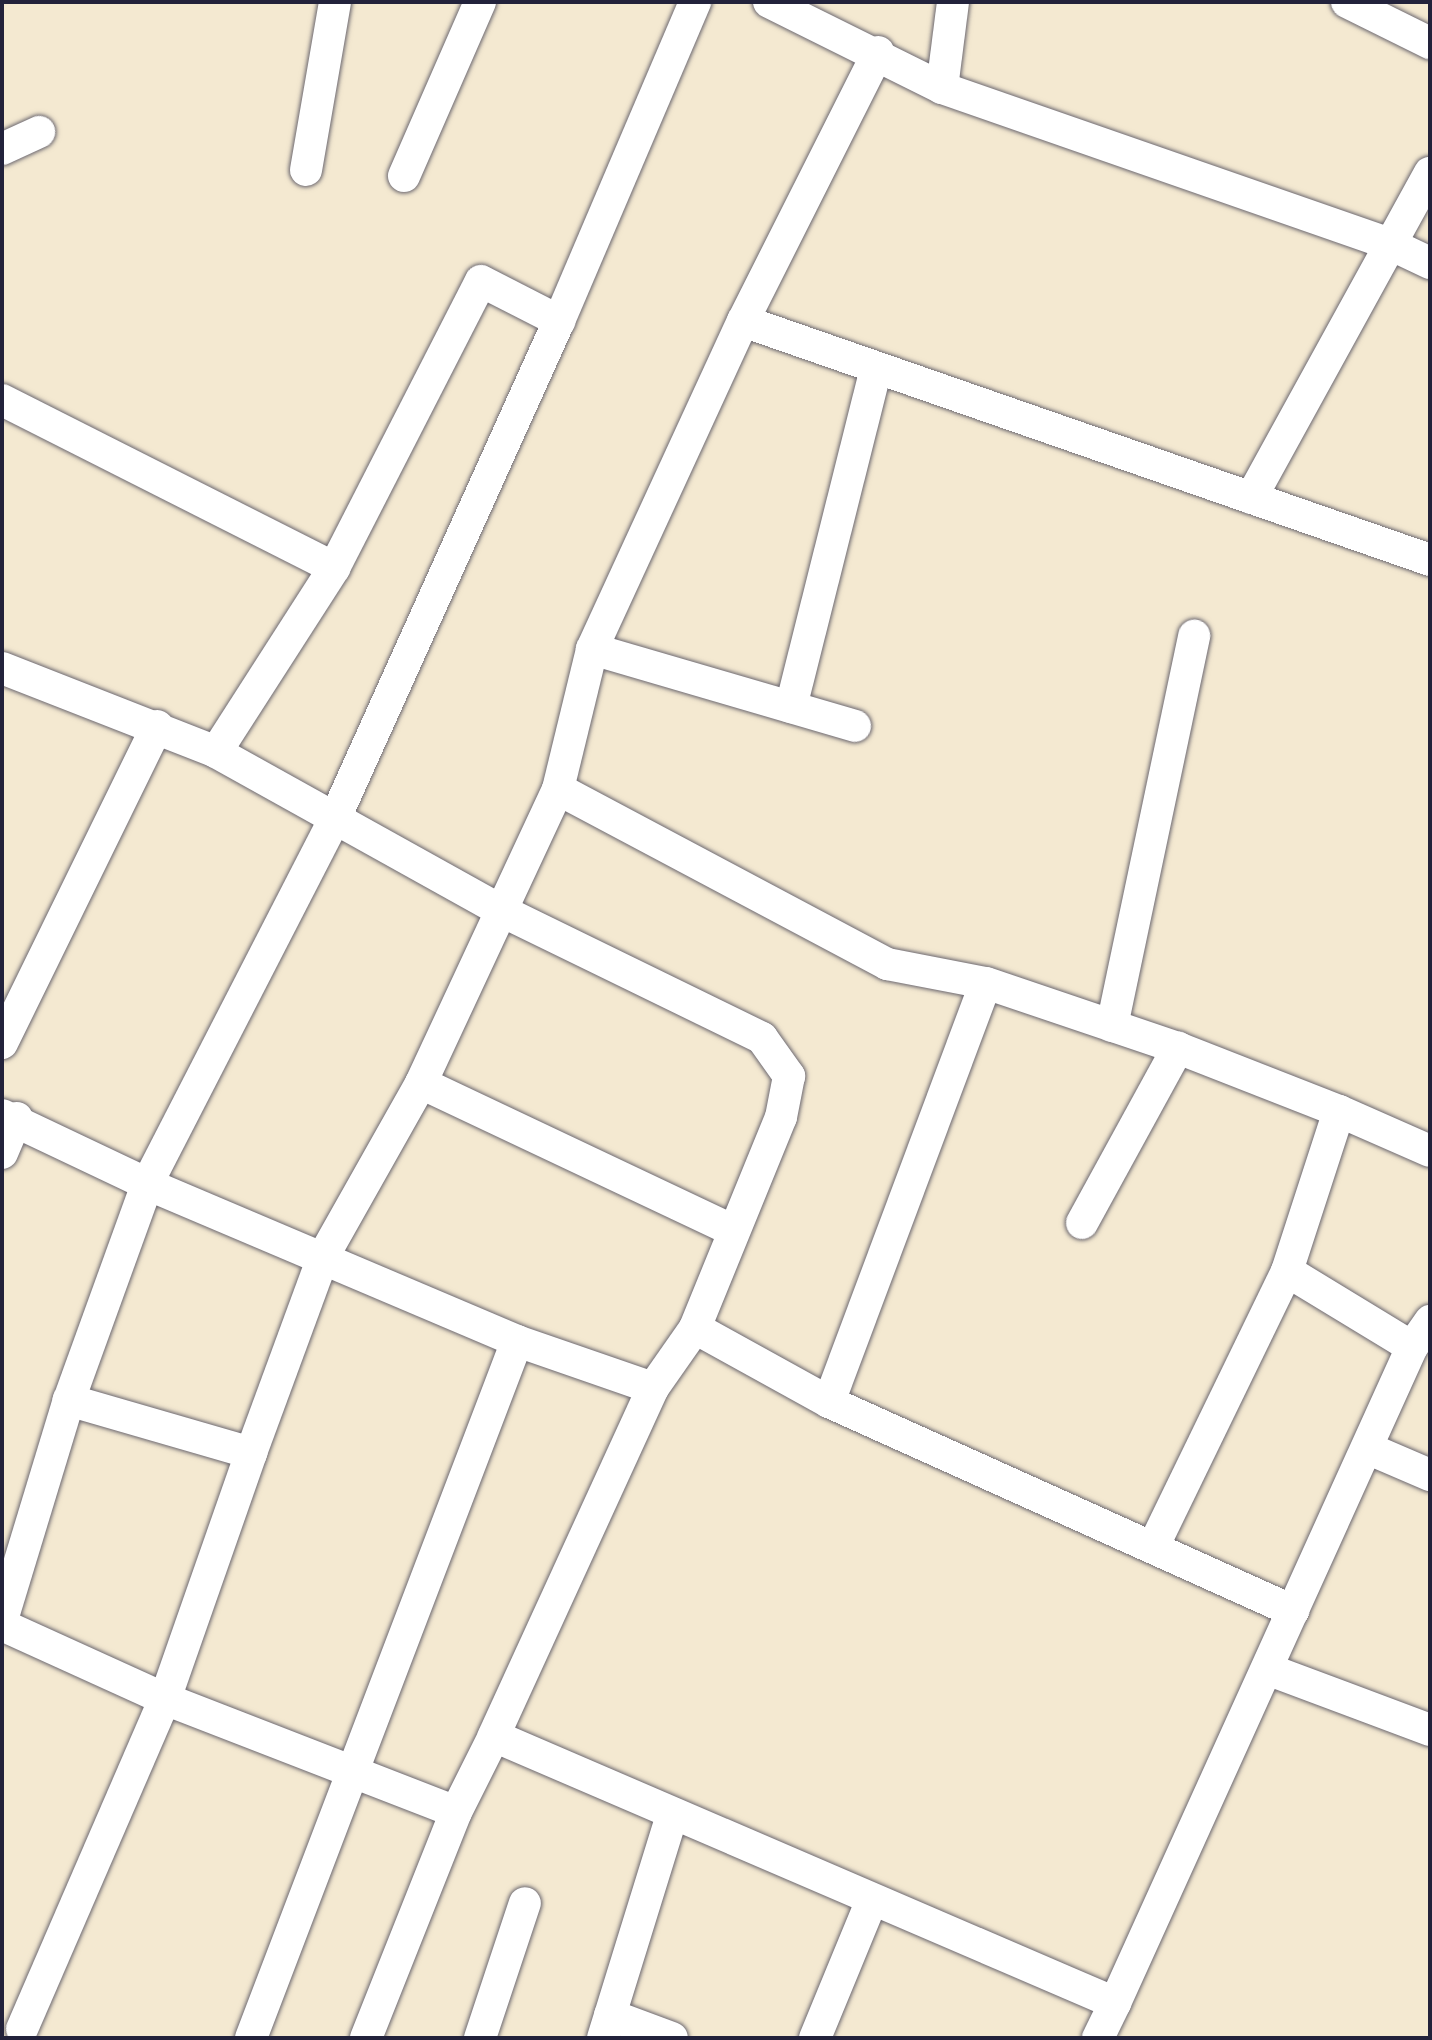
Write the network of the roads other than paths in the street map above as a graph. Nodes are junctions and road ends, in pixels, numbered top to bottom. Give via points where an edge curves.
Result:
1 (335, 2) edge
2 (480, 2) edge
3 (695, 2) edge
4 (769, 2) edge
5 (953, 2) edge
6 (1347, 2) edge
7 (1430, 43) edge
8 (878, 52) junction
9 (942, 88) junction
10 (39, 132) dead end
11 (2, 149) edge
12 (306, 170) dead end
13 (1430, 173) edge
14 (404, 176) dead end
15 (1392, 245) junction
16 (1430, 263) edge
17 (559, 321) junction
18 (743, 321) junction
19 (876, 368) junction
20 (2, 400) edge
21 (1251, 498) junction
22 (1430, 560) edge
23 (334, 568) junction
24 (1194, 636) dead end
25 (592, 649) junction
26 (2, 668) edge
27 (791, 707) junction
28 (157, 726) junction
29 (855, 726) dead end
30 (216, 752) junction
31 (558, 789) junction
32 (336, 816) junction
33 (504, 912) junction
34 (986, 983) junction
35 (1112, 1026) junction
36 (2, 1043) edge
37 (1178, 1048) junction
38 (421, 1083) junction
39 (1339, 1111) junction
40 (10, 1116) edge
41 (1430, 1151) edge
42 (2, 1153) edge
43 (147, 1184) junction
44 (1082, 1223) dead end
45 (734, 1231) junction
46 (323, 1257) junction
47 (1287, 1271) junction
48 (695, 1328) junction
49 (1421, 1334) edge
50 (517, 1341) junction
51 (653, 1388) junction
52 (69, 1400) junction
53 (829, 1402) junction
54 (1367, 1448) junction
55 (251, 1453) junction
56 (1430, 1475) edge
57 (1153, 1547) junction
58 (1293, 1611) junction
59 (2, 1623) edge
60 (1267, 1669) junction
61 (165, 1699) junction
62 (1430, 1730) edge
63 (494, 1736) junction
64 (357, 1771) junction
65 (456, 1812) junction
66 (672, 1815) junction
67 (872, 1900) junction
68 (525, 1903) dead end
69 (1115, 2003) junction
70 (606, 2026) edge
71 (22, 2030) edge
72 (251, 2038) edge
73 (366, 2038) edge
74 (480, 2038) edge
75 (672, 2038) edge
76 (815, 2038) edge
77 (1098, 2038) edge

1 - 12 street
2 - 14 street
3 - 17 street
4 - 8 street
5 - 9 street
6 - 7 street
8 - 9 street
8 - 18 street
9 - 15 street
10 - 11 street
13 - 15 street
15 - 16 street
15 - 21 street
17 - 23 street via 481,281
17 - 32 street
18 - 19 street
18 - 25 street
19 - 21 street
19 - 27 street
20 - 23 street
21 - 22 street
23 - 30 street
24 - 35 street
25 - 27 street
25 - 31 street
26 - 28 street
27 - 29 street
28 - 30 street
28 - 36 street
30 - 32 street
31 - 33 street
31 - 34 street via 887,964
32 - 33 street
32 - 43 street
33 - 38 street
33 - 45 street via 762,1038 789,1076 781,1117
34 - 35 street
34 - 53 street
35 - 37 street
37 - 39 street
37 - 44 street
38 - 45 street
38 - 46 street
39 - 41 street
39 - 47 street
40 - 42 street
40 - 43 street
43 - 46 street
43 - 52 street
45 - 48 street
46 - 50 street
46 - 55 street
47 - 49 street
47 - 57 street
48 - 51 street
48 - 53 street
49 - 54 street
50 - 51 street
50 - 64 street
51 - 63 street
52 - 55 street
52 - 59 street
53 - 57 street
54 - 56 street
54 - 58 street
55 - 61 street
57 - 58 street
58 - 60 street
59 - 61 street
60 - 62 street
60 - 69 street
61 - 64 street
61 - 71 street
63 - 65 street
63 - 66 street
64 - 65 street
64 - 72 street
65 - 73 street
66 - 67 street
66 - 70 street
67 - 69 street
67 - 76 street
68 - 74 street
69 - 77 street
70 - 75 street

